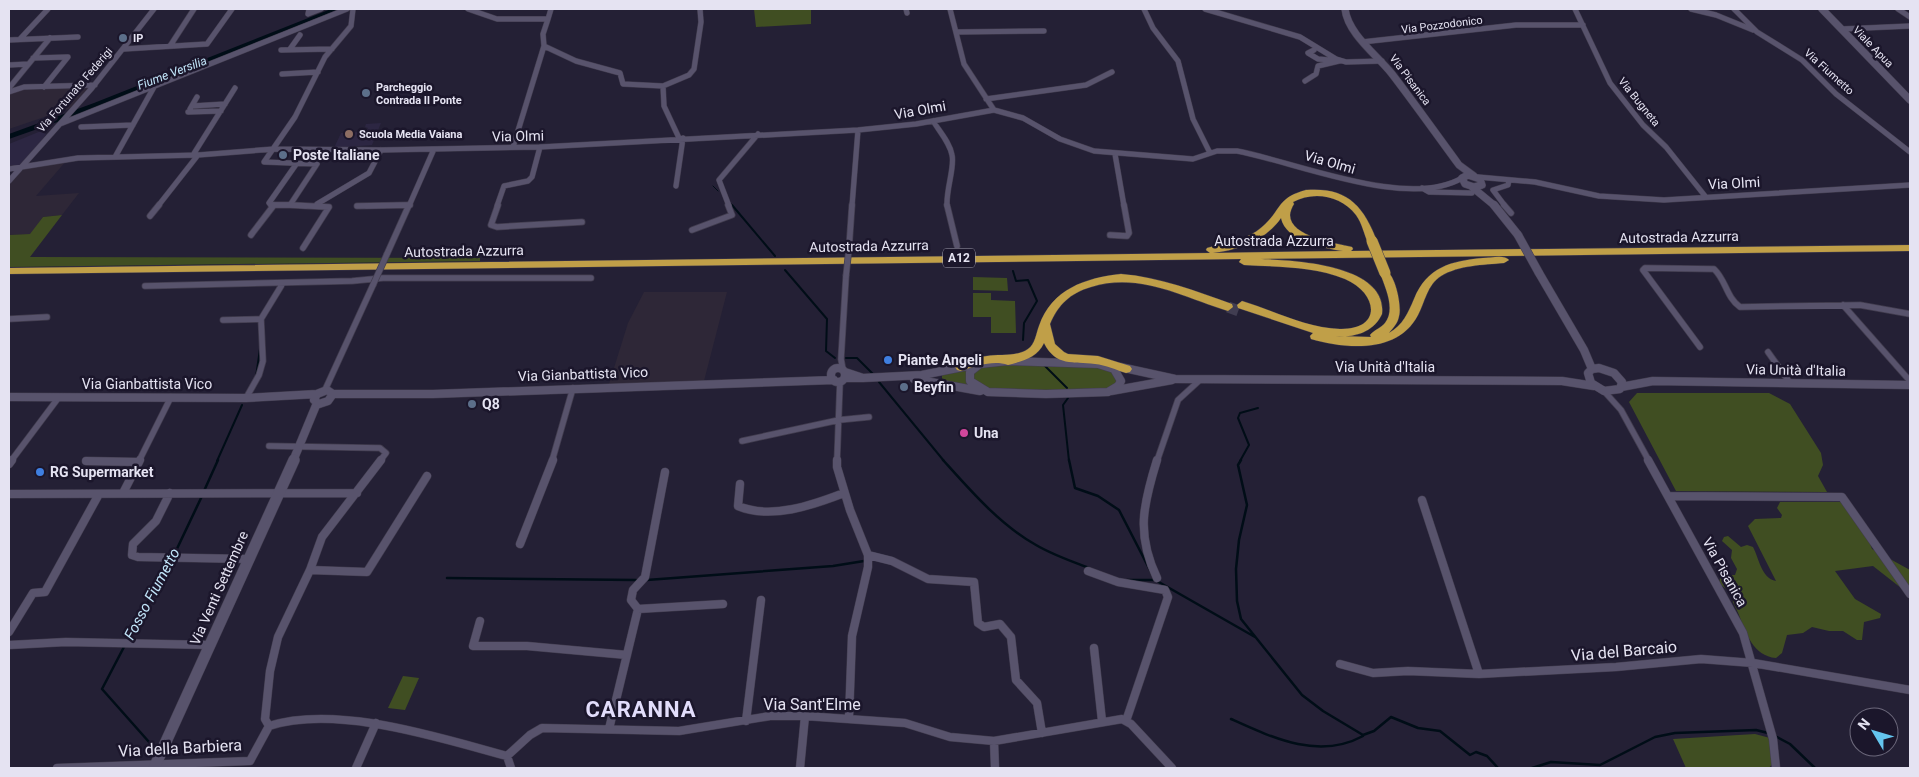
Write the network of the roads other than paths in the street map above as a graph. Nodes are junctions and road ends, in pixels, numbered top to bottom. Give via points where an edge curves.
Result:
1 (48, 9) edge
2 (154, 9) edge
3 (194, 9) edge
4 (232, 9) edge
5 (309, 9) edge
6 (321, 9) edge
7 (347, 9) edge
8 (354, 9) edge
9 (468, 9) edge
10 (552, 9) edge
11 (700, 9) edge
12 (950, 9) edge
13 (1144, 9) edge
14 (1204, 9) edge
15 (1345, 9) edge
16 (1575, 9) edge
17 (1691, 9) edge
18 (1734, 9) edge
19 (1822, 9) edge
20 (1898, 9) edge
21 (1910, 17) edge
22 (548, 20) junction
23 (1584, 26) junction
24 (1910, 26) edge
25 (1842, 30) junction
26 (1044, 31) dead end
27 (957, 32) junction
28 (1757, 32) junction
29 (300, 35) dead end
30 (78, 37) dead end
31 (50, 38) junction
32 (20, 39) junction
33 (9, 40) edge
34 (1362, 42) junction
35 (170, 46) junction
36 (544, 46) junction
37 (124, 49) junction
38 (290, 49) junction
39 (332, 49) junction
40 (280, 50) dead end
41 (1314, 50) dead end
42 (33, 58) junction
43 (1338, 60) junction
44 (1382, 61) junction
45 (28, 64) junction
46 (9, 65) edge
47 (318, 72) junction
48 (1112, 72) dead end
49 (282, 74) dead end
50 (1305, 81) dead end
51 (95, 84) junction
52 (663, 86) junction
53 (44, 87) junction
54 (154, 87) junction
55 (9, 88) edge
56 (235, 88) dead end
57 (9, 92) edge
58 (197, 97) dead end
59 (1909, 97) edge
60 (986, 100) junction
61 (225, 104) junction
62 (192, 106) junction
63 (994, 110) junction
64 (221, 111) junction
65 (932, 121) junction
66 (62, 123) junction
67 (133, 125) junction
68 (81, 127) dead end
69 (858, 130) junction
70 (758, 134) junction
71 (681, 138) junction
72 (1901, 144) junction
73 (513, 147) junction
74 (540, 147) junction
75 (1910, 147) edge
76 (274, 149) junction
77 (434, 149) junction
78 (381, 150) junction
79 (1910, 152) edge
80 (1210, 153) junction
81 (1115, 154) junction
82 (196, 155) junction
83 (115, 157) junction
84 (297, 163) junction
85 (1459, 165) junction
86 (21, 168) junction
87 (9, 169) edge
88 (1476, 177) junction
89 (1463, 178) junction
90 (1500, 180) junction
91 (1509, 180) junction
92 (9, 181) edge
93 (1447, 184) junction
94 (1482, 185) junction
95 (1910, 185) edge
96 (676, 186) dead end
97 (1422, 188) junction
98 (1470, 189) junction
99 (1705, 196) junction
100 (1487, 197) junction
101 (1613, 198) junction
102 (1591, 199) dead end
103 (290, 205) junction
104 (316, 205) junction
105 (410, 205) junction
106 (274, 206) junction
107 (357, 206) dead end
108 (1510, 213) dead end
109 (150, 216) dead end
110 (582, 222) dead end
111 (692, 230) dead end
112 (251, 235) dead end
113 (1110, 235) dead end
114 (1518, 235) joint
115 (1371, 241) junction
116 (957, 246) dead end
117 (304, 248) dead end
118 (1910, 248) edge
119 (1405, 254) junction
120 (1145, 256) junction
121 (1910, 256) edge
122 (1504, 260) junction
123 (1230, 261) junction
124 (9, 271) edge
125 (9, 276) edge
126 (591, 278) dead end
127 (283, 283) junction
128 (144, 286) dead end
129 (1172, 286) joint
130 (1229, 304) tunnel mouth
131 (1843, 305) junction
132 (1241, 308) tunnel mouth
133 (1910, 314) edge
134 (47, 317) dead end
135 (9, 319) edge
136 (261, 319) junction
137 (223, 320) dead end
138 (1046, 322) junction
139 (1312, 332) junction
140 (1700, 347) dead end
141 (1584, 350) junction
142 (1768, 352) dead end
143 (1065, 358) junction
144 (1008, 361) junction
145 (1078, 362) junction
146 (980, 364) junction
147 (1107, 365) junction
148 (960, 368) junction
149 (1602, 368) junction
150 (1126, 369) junction
151 (1590, 372) junction
152 (839, 375) junction
153 (1617, 376) junction
154 (901, 378) junction
155 (1175, 379) junction
156 (1201, 379) junction
157 (1562, 381) junction
158 (1653, 381) junction
159 (1910, 383) edge
160 (1790, 384) junction
161 (573, 388) junction
162 (1598, 388) junction
163 (1620, 389) junction
164 (988, 392) junction
165 (1108, 392) junction
166 (59, 396) junction
167 (171, 397) junction
168 (324, 397) junction
169 (9, 398) edge
170 (246, 398) junction
171 (1621, 410) junction
172 (869, 416) dead end
173 (840, 420) junction
174 (742, 441) dead end
175 (269, 446) dead end
176 (300, 447) junction
177 (86, 461) dead end
178 (139, 462) junction
179 (9, 464) edge
180 (665, 472) dead end
181 (427, 476) dead end
182 (740, 484) dead end
183 (170, 492) junction
184 (278, 492) junction
185 (844, 492) junction
186 (357, 493) junction
187 (9, 494) edge
188 (99, 494) junction
189 (123, 494) junction
190 (1668, 496) junction
191 (1422, 500) dead end
192 (520, 544) dead end
193 (868, 555) junction
194 (248, 559) junction
195 (310, 570) junction
196 (1088, 571) dead end
197 (1157, 578) dead end
198 (1910, 594) edge
199 (761, 600) dead end
200 (723, 604) dead end
201 (638, 609) junction
202 (480, 621) dead end
203 (9, 632) edge
204 (210, 644) junction
205 (9, 645) edge
206 (1094, 648) dead end
207 (627, 655) junction
208 (1753, 663) junction
209 (1340, 664) dead end
210 (1479, 674) junction
211 (1910, 690) edge
212 (805, 716) junction
213 (848, 718) junction
214 (1124, 720) junction
215 (746, 721) junction
216 (1102, 721) junction
217 (376, 723) junction
218 (269, 726) junction
219 (609, 729) junction
220 (1042, 733) junction
221 (994, 741) junction
222 (507, 756) junction
223 (160, 761) edge
224 (248, 764) edge
225 (57, 768) edge
226 (356, 768) edge
227 (511, 768) edge
228 (800, 768) edge
229 (995, 768) edge
230 (1172, 768) edge
231 (1776, 768) edge

1 - 32 street
2 - 37 street, Via Fortunato Federigi
3 - 35 street
4 - 35 street via 207,44
5 - 6 street via 308,14
7 - 54 street
8 - 39 street via 351,26
9 - 22 street via 496,19
10 - 22 street
11 - 52 street via 694,69 689,75
12 - 27 street
13 - 80 street via 1178,61 1193,119
14 - 43 street via 1300,37
15 - 34 main road, Via Pisanica via 1346,18
16 - 23 street, Via Bugneta
17 - 28 street via 1716,15
18 - 28 street, Via Fiumetto
19 - 25 main road, Viale Apua
20 - 21 street
22 - 36 street via 543,34
23 - 34 street, Via Pozzodonico via 1509,26
23 - 99 street, Via Bugneta via 1617,92
24 - 25 street
25 - 59 main road, Viale Apua
26 - 27 street
27 - 60 street via 964,64
28 - 72 street, Via Fiumetto via 1802,60 1836,94
29 - 38 street
30 - 31 street
31 - 32 street
31 - 42 street
32 - 33 street
34 - 44 main road, Via Pisanica
35 - 37 street
36 - 52 street via 576,61 620,73 623,84
36 - 73 street
37 - 51 street, Via Fortunato Federigi
38 - 39 street
38 - 40 street
39 - 47 street
41 - 43 street via 1308,53 1318,59
42 - 45 street
42 - 53 street via 68,57
43 - 44 street
43 - 50 street via 1318,66 1316,74
44 - 85 main road, Via Pisanica
45 - 46 street
45 - 55 street
47 - 49 street
47 - 76 street
48 - 60 street via 1086,85
51 - 53 street
51 - 66 street, Via Fortunato Federigi
52 - 71 street via 664,107
53 - 57 street
54 - 66 street
54 - 67 street
56 - 61 street
58 - 62 street
60 - 63 street
61 - 62 street
61 - 64 street
62 - 64 street via 188,112
63 - 65 street, Via Olmi
63 - 81 street, Via Olmi via 1023,118 1082,148
64 - 82 street
65 - 69 street, Via Olmi
65 - 116 street via 953,158 948,206
66 - 86 street, Via Fortunato Federigi
67 - 68 street
67 - 83 street
69 - 70 street, Via Olmi
69 - 152 street, bridge
70 - 71 street, Via Olmi
70 - 111 street via 719,180 732,215
71 - 74 street, Via Olmi
71 - 96 street
72 - 75 street
72 - 79 street, Via Fiumetto
73 - 74 street, Via Olmi
73 - 77 street, Via Olmi
74 - 110 street via 532,177 528,181 504,186 491,225
76 - 78 street, Via Olmi
76 - 82 street, Via Olmi
76 - 84 street via 264,162
77 - 78 street, Via Olmi
77 - 105 street, Via Venti Settembre
78 - 104 street via 368,173
80 - 81 street, Via Olmi via 1193,159
80 - 97 street, Via Olmi via 1242,151 1372,185
81 - 113 street via 1129,233 1127,236
82 - 83 street, Via Olmi
82 - 109 street
83 - 86 street, Via Olmi via 66,158
84 - 103 street via 318,164
84 - 106 street via 269,203
85 - 88 street, Via Pisanica
85 - 89 main road, Via Pisanica
86 - 87 street, Via Olmi
86 - 92 street, Via Fortunato Federigi
88 - 89 main road
88 - 90 street, Via Olmi
88 - 94 main road, Via Pisanica
89 - 93 street, Via Olmi
89 - 98 main road, Via Pisanica
90 - 91 street, Via Olmi
90 - 94 street, Via Olmi
91 - 101 street, Via Olmi
91 - 108 street via 1508,185 1493,190
93 - 97 street, Via Olmi
93 - 98 street, Via Olmi
94 - 98 main road
94 - 100 main road, Via Pisanica
95 - 99 street, Via Olmi
97 - 98 street via 1429,192
98 - 100 main road, Via Pisanica
99 - 101 street, Via Olmi via 1664,200
100 - 114 street, Via Pisanica
101 - 102 street
103 - 104 street
103 - 106 street
104 - 117 street via 329,207
105 - 107 street
105 - 168 street, Via Venti Settembre, bridge
106 - 112 street
114 - 141 main road, Via Pisanica, bridge
115 - 119 highway via 1355,211 1335,198 1306,195 1293,200 1285,208 1285,217 1291,228 1314,241 1344,248
115 - 120 highway via 1361,216 1350,204 1332,195 1310,193 1289,200 1270,225 1240,244 1200,252
115 - 139 highway, bridge via 1396,306 1396,316 1380,334 1357,339 1335,339
118 - 119 highway, Autostrada Azzurra / A12
119 - 120 highway, Autostrada Azzurra / A12
120 - 124 highway, Autostrada Azzurra / A12
121 - 122 highway, Autostrada Azzurra / A12
122 - 123 highway, Autostrada Azzurra / A12
122 - 139 highway via 1467,264 1437,274 1426,284 1408,323 1389,336 1374,341 1347,342
123 - 125 highway, Autostrada Azzurra / A12
123 - 139 highway via 1294,264 1330,270 1356,280 1367,289 1374,300 1376,315 1371,323 1363,329 1345,333
126 - 127 street via 383,278
127 - 128 street
127 - 136 street
129 - 130 highway
129 - 138 highway via 1131,277 1098,280 1064,296 1051,310
131 - 133 street via 1871,306
131 - 140 street via 1740,307 1730,299 1714,269 1645,268 1643,270
131 - 159 street
132 - 139 highway
134 - 135 street
136 - 137 street
136 - 170 street via 263,361
138 - 143 highway via 1049,345
138 - 144 highway via 1033,353
138 - 148 highway via 1038,332 1033,348 1026,354 975,362
141 - 149 main road, Via Pisanica
141 - 151 main road, Via Pisanica
142 - 160 street
143 - 145 highway
143 - 150 highway via 1109,362
144 - 145 main road, Via Unità d'Italia
144 - 146 main road, Via Unità d'Italia
145 - 147 main road, Via Unità d'Italia
146 - 148 main road
146 - 164 main road via 968,377 972,384
147 - 150 main road, Via Unità d'Italia
147 - 165 main road via 1118,372 1121,379 1118,386
148 - 154 main road
149 - 151 main road
149 - 153 main road, Via Pisanica
150 - 155 main road, Via Unità d'Italia
151 - 157 main road
151 - 162 main road, Via Pisanica
152 - 154 main road, Via Gianbattista Vico
152 - 161 main road, Via Gianbattista Vico via 808,380
152 - 173 street
153 - 158 main road
153 - 163 main road
154 - 164 main road
155 - 156 main road, Via Unità d'Italia
155 - 165 main road, Via Unità d'Italia
156 - 157 main road, Via Unità d'Italia
156 - 197 street via 1196,387 1178,400 1145,504 1143,539
157 - 162 main road, Via Unità d'Italia
158 - 160 main road, Via Unità d'Italia
158 - 163 main road, Via Unità d'Italia
159 - 160 main road, Via Unità d'Italia
161 - 168 main road, Via Gianbattista Vico
161 - 192 street via 552,462
162 - 163 main road, Via Unità d'Italia
162 - 171 street, Via Pisanica
163 - 171 street, Via Pisanica
164 - 165 main road, Via Unità d'Italia
166 - 167 main road, Via Gianbattista Vico
166 - 169 main road, Via Gianbattista Vico
166 - 179 street
167 - 170 main road, Via Gianbattista Vico
167 - 178 street
168 - 170 main road, Via Gianbattista Vico
168 - 176 main road, Via Venti Settembre
171 - 190 street, Via Pisanica
172 - 173 street
173 - 174 street
173 - 185 street via 837,467
175 - 176 street
176 - 184 main road, Via Venti Settembre
176 - 186 street via 380,448 386,451
177 - 178 street
178 - 189 street
180 - 201 street via 645,578 633,590 631,600
181 - 195 street via 367,572
182 - 185 street via 738,506 745,511 790,510 828,500
183 - 184 street
183 - 189 street
183 - 194 street via 156,521 136,539 131,548 134,556
184 - 186 street
184 - 194 main road, Via Venti Settembre
185 - 193 street
186 - 195 street via 322,537
187 - 188 street
188 - 189 street
188 - 203 street via 45,592 33,594
190 - 198 street via 1842,497
190 - 208 street, Via Pisanica via 1743,633
191 - 210 street
193 - 213 street via 865,584 852,636
193 - 220 street via 892,561 928,579 974,582 978,623 984,627 1000,624 1011,637 1016,680 1037,703
194 - 204 main road, Via Venti Settembre
195 - 218 street via 273,654 265,719
196 - 214 street via 1118,582 1165,590 1168,597
199 - 215 street
200 - 201 street
201 - 207 street
202 - 207 street via 473,646 527,646
204 - 205 street
204 - 223 main road, Via Venti Settembre
206 - 216 street
207 - 219 street
208 - 210 street, Via del Barcaio via 1689,660
208 - 211 street, Via del Barcaio
208 - 231 street, Via Pisanica via 1773,739
209 - 210 street, Via del Barcaio via 1373,673
212 - 213 street, Via Sant'Elme
212 - 215 street, Via Sant'Elme via 770,716
212 - 228 street
213 - 221 street, Via Sant'Elme via 905,722 950,737
214 - 216 street, Via Sant'Elme
214 - 230 street
215 - 219 street, Via Sant'Elme via 679,731
216 - 220 street, Via Sant'Elme
217 - 218 street via 285,721
217 - 222 street
217 - 226 street
218 - 224 street, Via della Barbiera
219 - 222 street, Via Sant'Elme via 542,728
220 - 221 street, Via Sant'Elme
221 - 229 street
222 - 227 street
223 - 224 street, Via della Barbiera
223 - 225 street, Via della Barbiera

